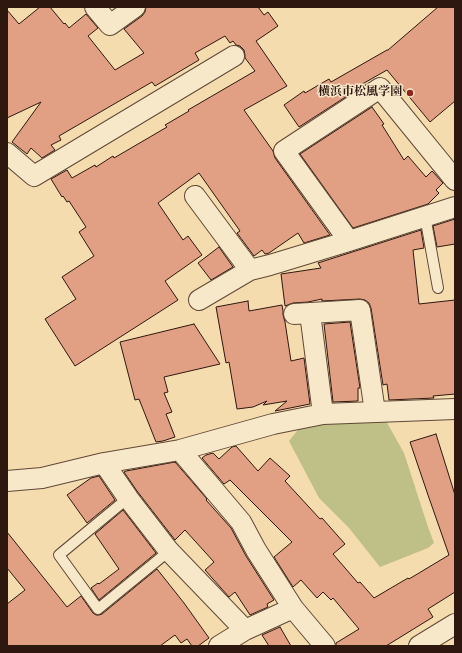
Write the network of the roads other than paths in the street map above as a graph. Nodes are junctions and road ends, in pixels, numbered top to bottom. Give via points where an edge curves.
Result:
1 (95, 7) edge
2 (135, 7) edge
3 (234, 56) dead end
4 (7, 153) edge
5 (455, 180) edge
6 (195, 196) dead end
7 (455, 207) edge
8 (425, 216) junction
9 (349, 241) junction
10 (250, 270) junction
11 (438, 288) dead end
12 (199, 300) dead end
13 (455, 409) edge
14 (375, 412) junction
15 (323, 414) junction
16 (180, 450) junction
17 (104, 463) junction
18 (7, 481) edge
19 (128, 498) junction
20 (169, 551) junction
21 (293, 608) junction
22 (455, 624) edge
23 (245, 630) junction
24 (219, 646) edge
25 (325, 646) edge
26 (419, 646) edge

1 - 2 street via 110,25
3 - 4 street via 34,176
5 - 9 street via 380,88 284,150
6 - 10 street
7 - 8 street
8 - 9 street
8 - 11 lane
9 - 10 street
10 - 12 street
13 - 14 street
14 - 15 street
14 - 15 street via 360,310 302,313
15 - 16 street via 273,424
16 - 17 street
16 - 21 street via 241,522
17 - 18 street via 42,478
17 - 19 street
19 - 20 street
19 - 20 lane via 59,555 98,609
20 - 23 street
21 - 23 street
21 - 25 street
22 - 26 street
23 - 24 street

